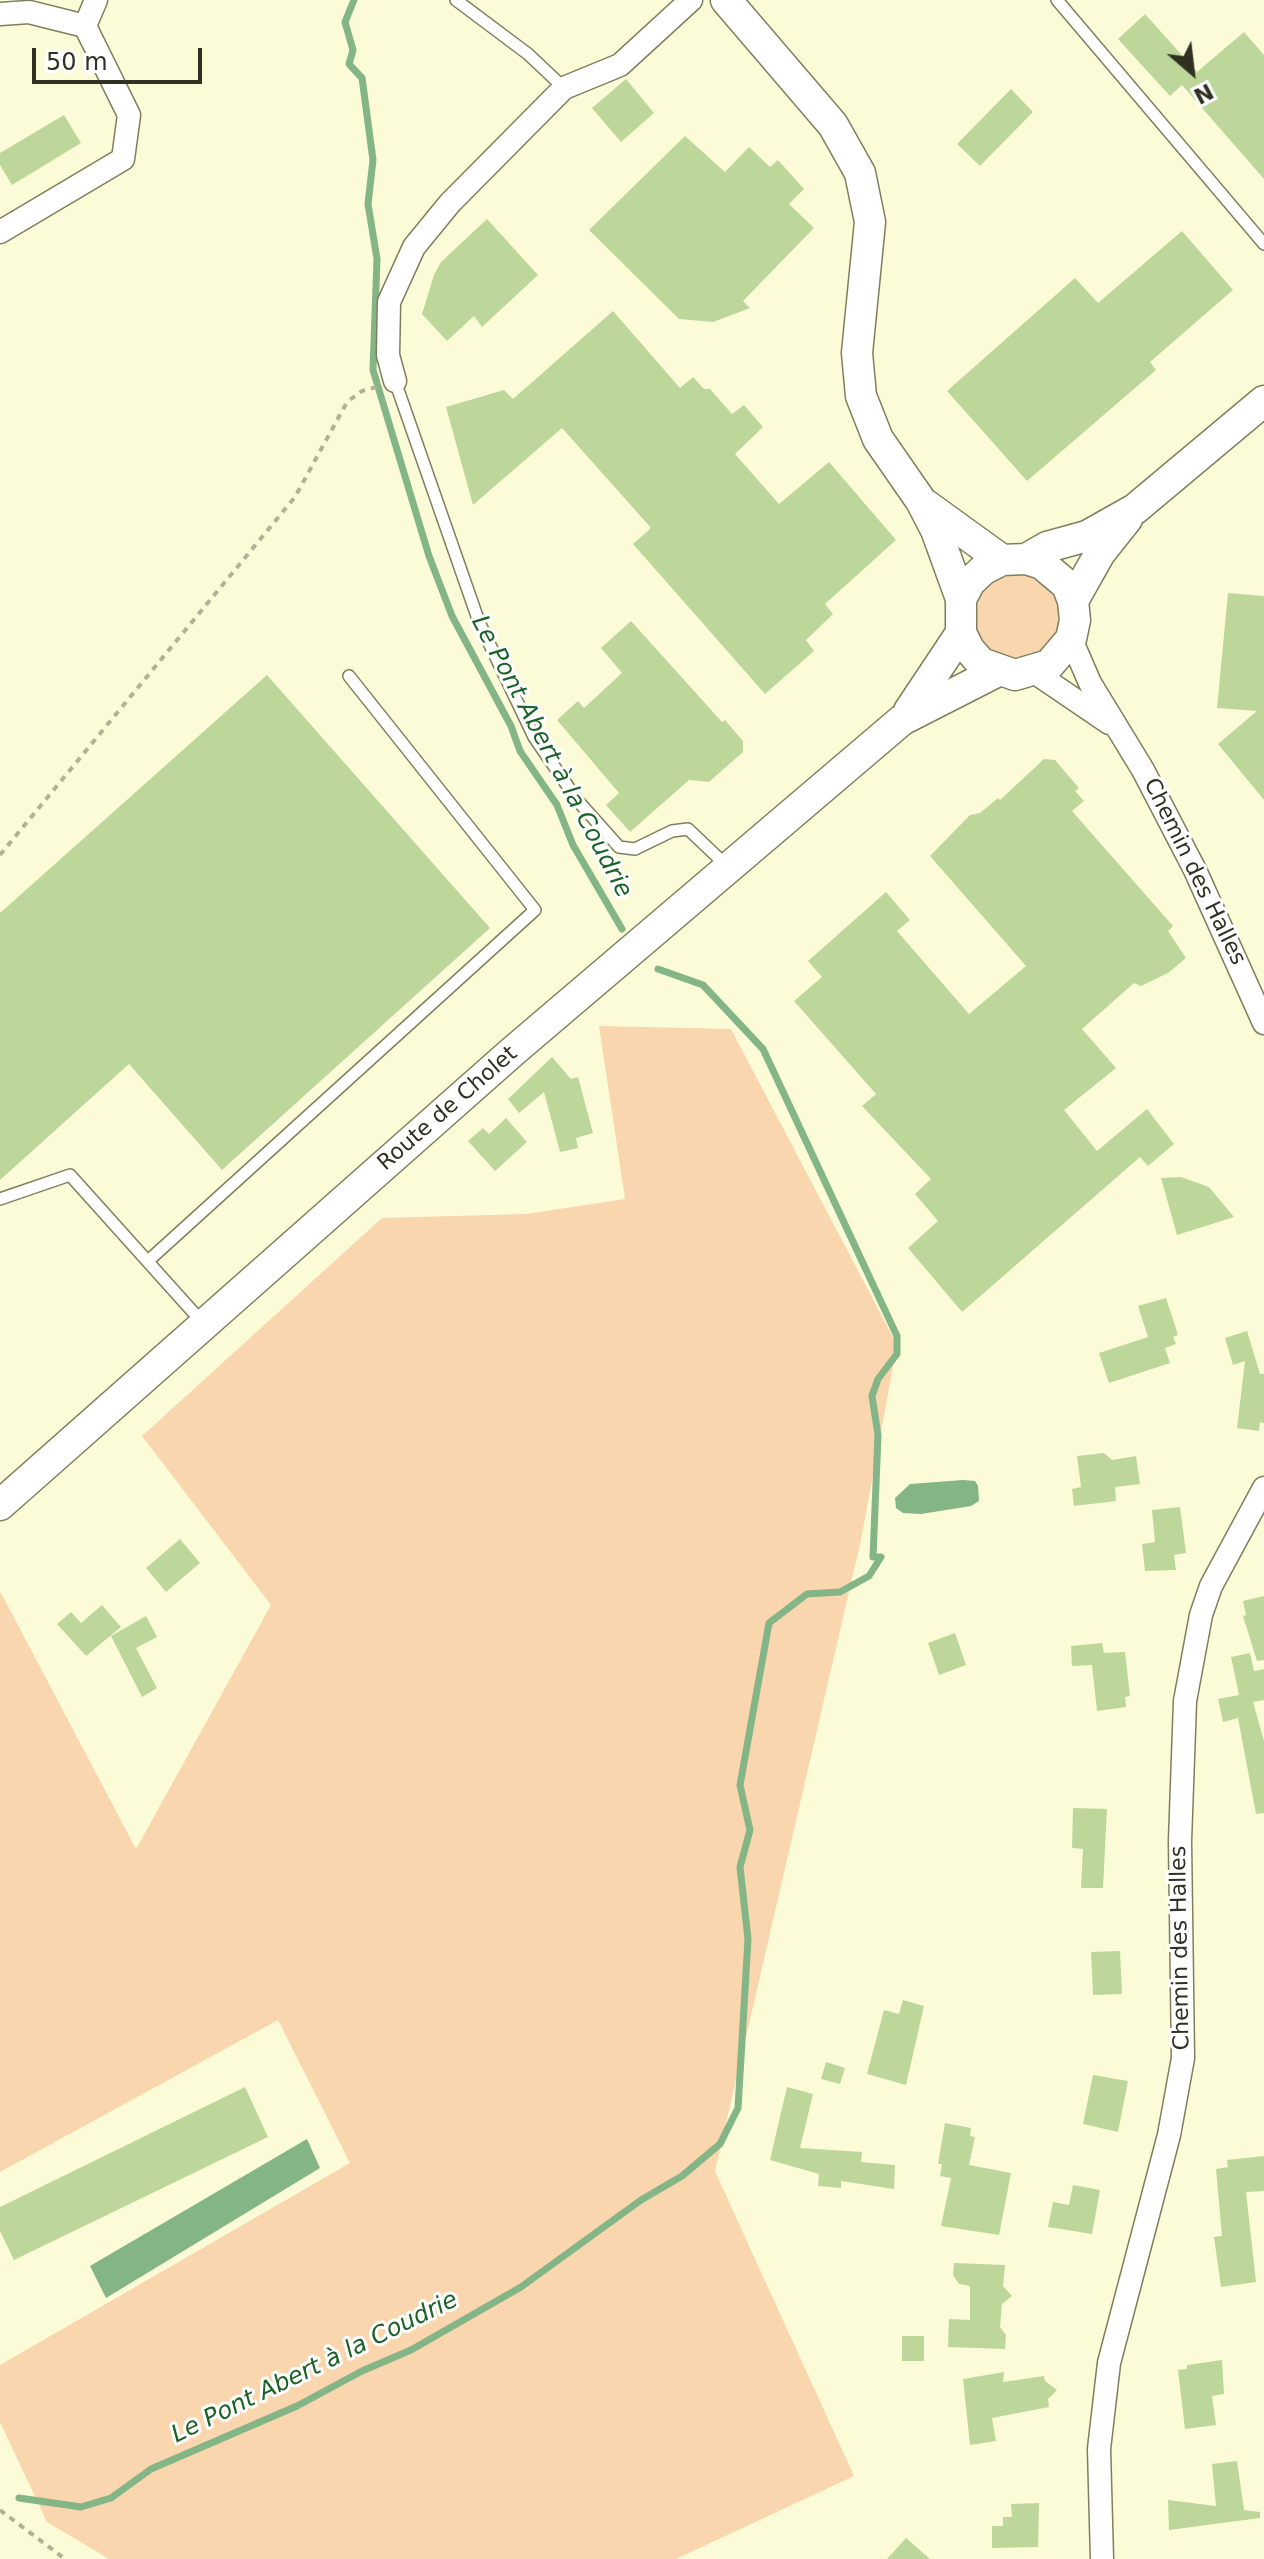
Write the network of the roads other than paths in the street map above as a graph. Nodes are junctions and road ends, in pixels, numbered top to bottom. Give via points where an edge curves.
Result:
1 (96, 0) edge
2 (456, 0) edge
3 (691, 0) edge
4 (726, 0) edge
5 (1057, 0) edge
6 (0, 14) edge
7 (85, 26) junction
8 (564, 88) junction
9 (0, 232) edge
10 (1264, 244) edge
11 (395, 381) joint
12 (1264, 401) edge
13 (921, 501) junction
14 (1135, 509) junction
15 (1014, 560) junction
16 (961, 599) junction
17 (1073, 601) junction
18 (961, 633) junction
19 (1071, 639) junction
20 (998, 671) junction
21 (1034, 672) junction
22 (349, 676) dead end
23 (902, 720) junction
24 (1113, 726) junction
25 (729, 868) junction
26 (1264, 1023) edge
27 (0, 1199) edge
28 (148, 1261) junction
29 (205, 1324) junction
30 (1264, 1488) edge
31 (0, 1505) edge
32 (1102, 2559) edge

1 - 7 street
2 - 8 lane
3 - 8 street via 620,65
4 - 13 main road via 833,125 860,173 870,222 857,353 861,396 878,439
5 - 10 lane
6 - 7 street via 29,12
7 - 9 street via 129,115 123,159
8 - 11 street via 450,203 414,247 389,302 388,355
11 - 25 lane via 479,622 534,737 619,847 635,849 688,829
12 - 14 main road
13 - 15 main road
13 - 16 main road
14 - 15 main road via 1087,536
14 - 17 main road via 1100,553
15 - 16 main road via 984,569
15 - 17 main road via 1056,573
16 - 18 main road
17 - 19 main road
18 - 20 main road via 981,663
18 - 23 main road, Route de Cholet
19 - 21 main road via 1062,653
19 - 24 street, Chemin des Halles
20 - 21 main road
20 - 23 main road, Route de Cholet
21 - 24 street, Chemin des Halles
22 - 28 lane via 535,910
23 - 25 main road, Route de Cholet
24 - 26 street, Chemin des Halles via 1189,857
25 - 29 main road, Route de Cholet
27 - 28 lane via 70,1175
28 - 29 lane
29 - 31 main road, Route de Cholet
30 - 32 street, Chemin des Halles via 1211,1586 1185,1701 1180,1841 1183,2058 1169,2135 1109,2363 1099,2449

